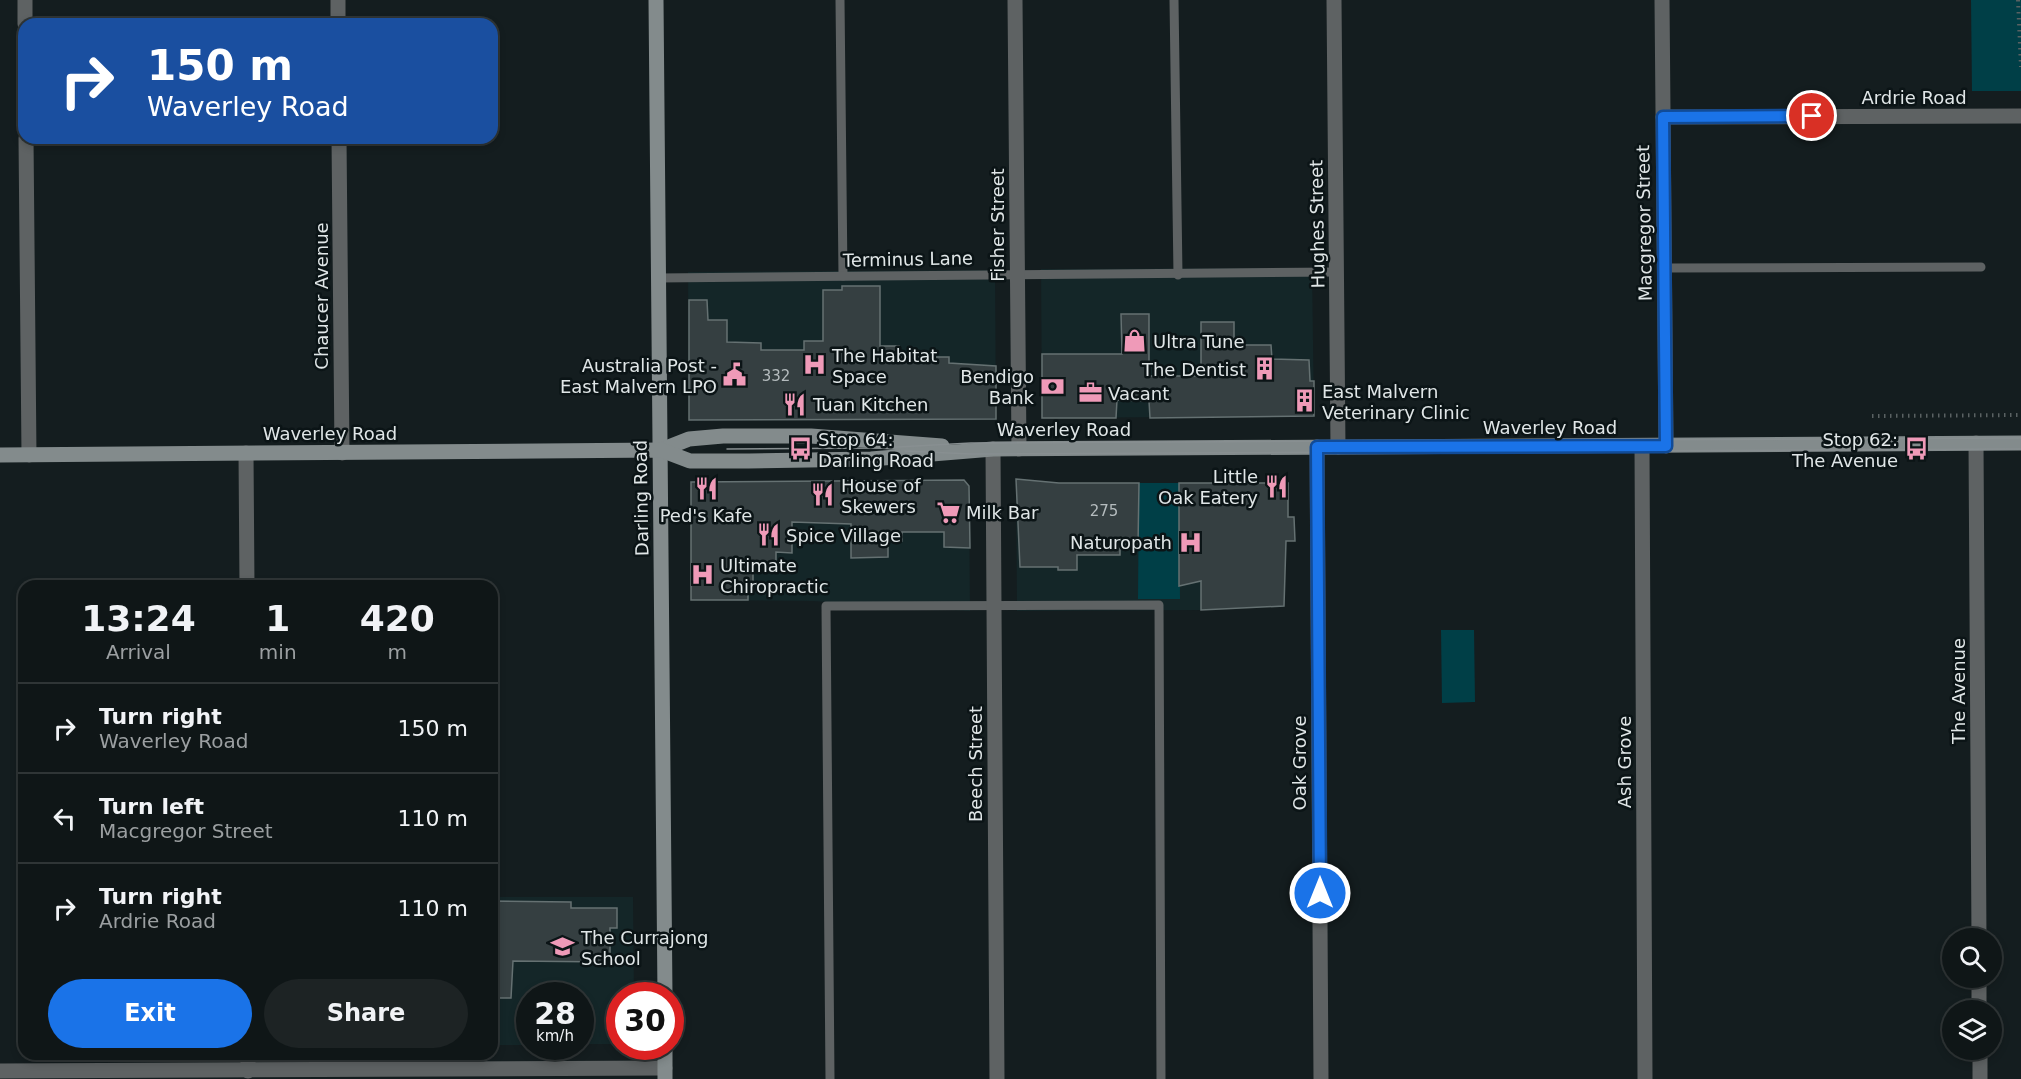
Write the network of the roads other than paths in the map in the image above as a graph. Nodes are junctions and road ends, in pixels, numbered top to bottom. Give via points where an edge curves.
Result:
1 (25, 0) edge
2 (338, 0) edge
3 (656, 0) edge
4 (840, 0) edge
5 (1015, 0) edge
6 (1174, 0) edge
7 (1334, 0) edge
8 (1662, 0) edge
9 (25, 18) edge
10 (338, 18) edge
11 (2021, 116) edge
12 (1663, 117) junction
13 (26, 144) edge
14 (339, 144) edge
15 (1981, 267) dead end
16 (1664, 268) junction
17 (1337, 272) junction
18 (1017, 274) junction
19 (1178, 275) junction
20 (843, 276) junction
21 (658, 278) junction
22 (1976, 443) junction
23 (2021, 443) edge
24 (1642, 446) junction
25 (1666, 446) junction
26 (1317, 447) junction
27 (1338, 447) junction
28 (971, 449) junction
29 (993, 449) junction
30 (1019, 449) junction
31 (661, 450) junction
32 (246, 453) junction
33 (342, 453) junction
34 (0, 455) edge
35 (29, 455) junction
36 (247, 580) edge
37 (994, 606) junction
38 (1979, 928) edge
39 (665, 982) edge
40 (248, 1060) edge
41 (1980, 1060) edge
42 (0, 1071) edge
43 (248, 1071) junction
44 (665, 1073) edge
45 (830, 1079) edge
46 (997, 1079) edge
47 (1161, 1079) edge
48 (1321, 1079) edge
49 (1645, 1079) edge
50 (1980, 1079) edge

1 - 9 street
2 - 10 street
3 - 21 main road, Darling Road
4 - 20 lane
5 - 18 street, Fisher Street
6 - 19 lane
7 - 17 street, Hughes Street
8 - 12 street, Macgregor Street
11 - 12 street, Ardrie Road
12 - 16 street, Macgregor Street
13 - 35 street
14 - 33 street, Chaucer Avenue
15 - 16 lane
16 - 25 street, Macgregor Street
17 - 19 lane, Terminus Lane
17 - 27 street, Hughes Street
18 - 19 lane, Terminus Lane
18 - 20 lane, Terminus Lane
18 - 30 street, Fisher Street
20 - 21 lane, Terminus Lane
21 - 31 main road, Darling Road
22 - 23 main road, Waverley Road
22 - 25 main road, Waverley Road
22 - 38 street, The Avenue
24 - 25 main road, Waverley Road
24 - 27 main road, Waverley Road
24 - 49 street, Ash Grove
26 - 27 main road, Waverley Road
26 - 30 main road, Waverley Road
26 - 48 street, Oak Grove
28 - 29 main road, Waverley Road
28 - 31 main road, Waverley Road via 871,459 748,461 690,461
28 - 31 main road, Waverley Road via 811,436 689,439
29 - 30 main road, Waverley Road
29 - 37 street, Beech Street
31 - 33 main road, Waverley Road
31 - 39 main road, Darling Road
32 - 33 main road, Waverley Road
32 - 35 main road, Waverley Road
32 - 36 street
34 - 35 main road, Waverley Road
37 - 45 lane via 826,606
37 - 46 street, Beech Street
37 - 47 lane via 1159,605
40 - 43 street
41 - 50 street
42 - 43 street
43 - 44 street

